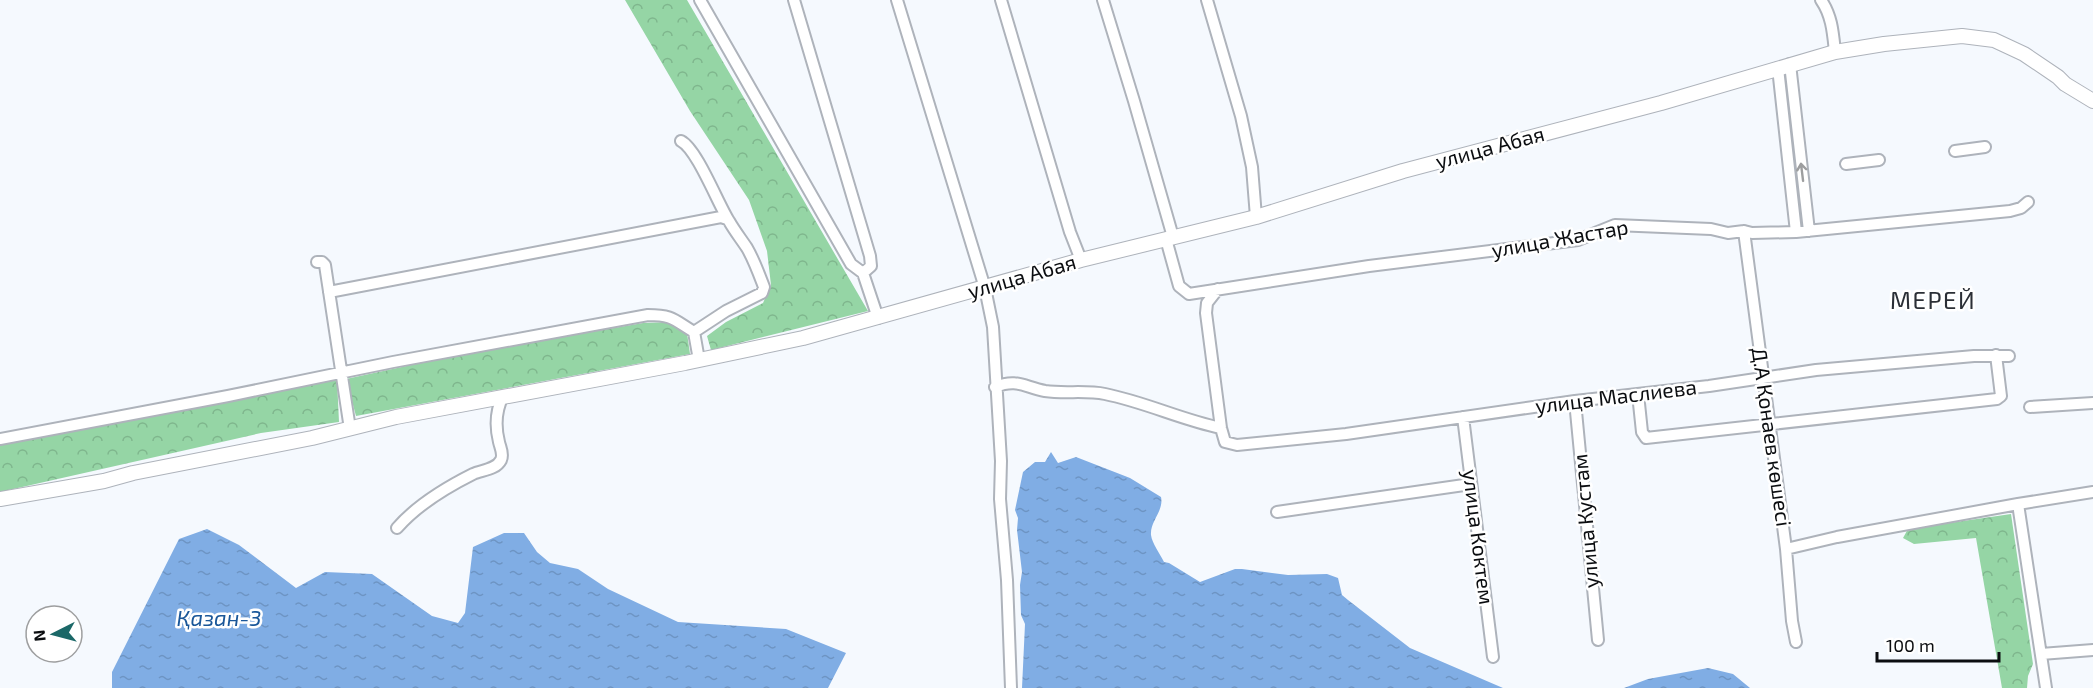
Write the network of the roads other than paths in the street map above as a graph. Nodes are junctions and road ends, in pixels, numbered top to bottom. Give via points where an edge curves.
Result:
1 (700, 0) edge
2 (794, 0) edge
3 (897, 0) edge
4 (1001, 0) edge
5 (1103, 0) edge
6 (1207, 0) edge
7 (1821, 0) edge
8 (1835, 52) junction
9 (1784, 66) junction
10 (2093, 101) edge
11 (681, 141) dead end
12 (1985, 147) dead end
13 (1955, 151) dead end
14 (1880, 160) dead end
15 (1846, 164) dead end
16 (2028, 202) dead end
17 (1256, 217) junction
18 (727, 219) junction
19 (1744, 231) junction
20 (1809, 231) junction
21 (1796, 232) junction
22 (1170, 238) junction
23 (1081, 261) junction
24 (317, 262) dead end
25 (863, 273) junction
26 (986, 288) junction
27 (1218, 289) junction
28 (329, 292) junction
29 (878, 318) junction
30 (694, 332) junction
31 (1996, 355) junction
32 (2009, 356) dead end
33 (699, 360) junction
34 (341, 373) junction
35 (1764, 377) junction
36 (995, 387) junction
37 (1638, 394) junction
38 (503, 396) junction
39 (1575, 401) junction
40 (2093, 403) edge
41 (2030, 407) dead end
42 (1463, 417) junction
43 (1769, 423) junction
44 (1221, 428) junction
45 (350, 429) junction
46 (0, 439) edge
47 (1471, 484) junction
48 (2093, 492) edge
49 (0, 499) edge
50 (2018, 504) junction
51 (1277, 512) dead end
52 (396, 528) dead end
53 (1786, 549) junction
54 (1598, 640) dead end
55 (1796, 642) dead end
56 (2093, 650) edge
57 (2041, 654) junction
58 (1493, 657) dead end
59 (1011, 688) edge
60 (2046, 688) edge

1 - 25 street via 851,264
2 - 25 street via 870,256 870,266
3 - 26 street
4 - 23 street
5 - 22 street
6 - 17 street via 1241,116 1252,167
7 - 8 street via 1831,21
8 - 9 main road, улица Абая
8 - 10 main road, улица Абая via 1962,36 1994,40 2024,54
9 - 17 main road, улица Абая via 1403,171
20 -> 9 street
9 - 21 street
11 - 18 street via 693,155
12 - 13 street
14 - 15 street
16 - 20 street, улица Жастар via 2010,211
17 - 22 main road, улица Абая
18 - 28 street via 720,217
18 - 30 street via 747,249 764,287 762,293
19 - 21 street, улица Жастар
19 - 27 street, улица Жастар via 1615,225 1578,240
19 - 35 street, Д.А Қонаев көшесі
20 - 21 street, улица Жастар
22 - 23 main road, улица Абая
22 - 27 street, улица Жастар via 1183,291 1189,294
23 - 26 main road, улица Абая
24 - 28 street via 325,265
25 - 29 street
26 - 29 main road, улица Абая
26 - 36 street via 993,327
27 - 44 street via 1207,303 1206,313
28 - 34 street
29 - 33 main road, улица Абая
30 - 33 street
30 - 34 street via 675,318 648,315
31 - 32 street, улица Маслиева
31 - 35 street, улица Маслиева
31 - 43 street via 2001,396 1996,399
33 - 38 main road, улица Абая
34 - 45 street
34 - 46 street
35 - 37 street, улица Маслиева
35 - 43 street, Д.А Қонаев көшесі
36 - 44 street via 1012,382 1047,391 1104,394
36 - 59 street
37 - 39 street, улица Маслиева
37 - 43 street via 1646,438
38 - 45 main road, улица Абая
38 - 52 street via 497,416 500,462 441,492
39 - 42 street, улица Маслиева
39 - 54 street, улица Кустам
40 - 41 street
42 - 44 street, улица Маслиева via 1238,445 1225,442
42 - 47 street, улица Коктем
43 - 53 street, Д.А Қонаев көшесі
45 - 49 main road, улица Абая
47 - 51 street
47 - 58 street, улица Коктем
48 - 50 street
50 - 53 street
50 - 57 street
53 - 55 street, Д.А Қонаев көшесі
56 - 57 street
57 - 60 street

